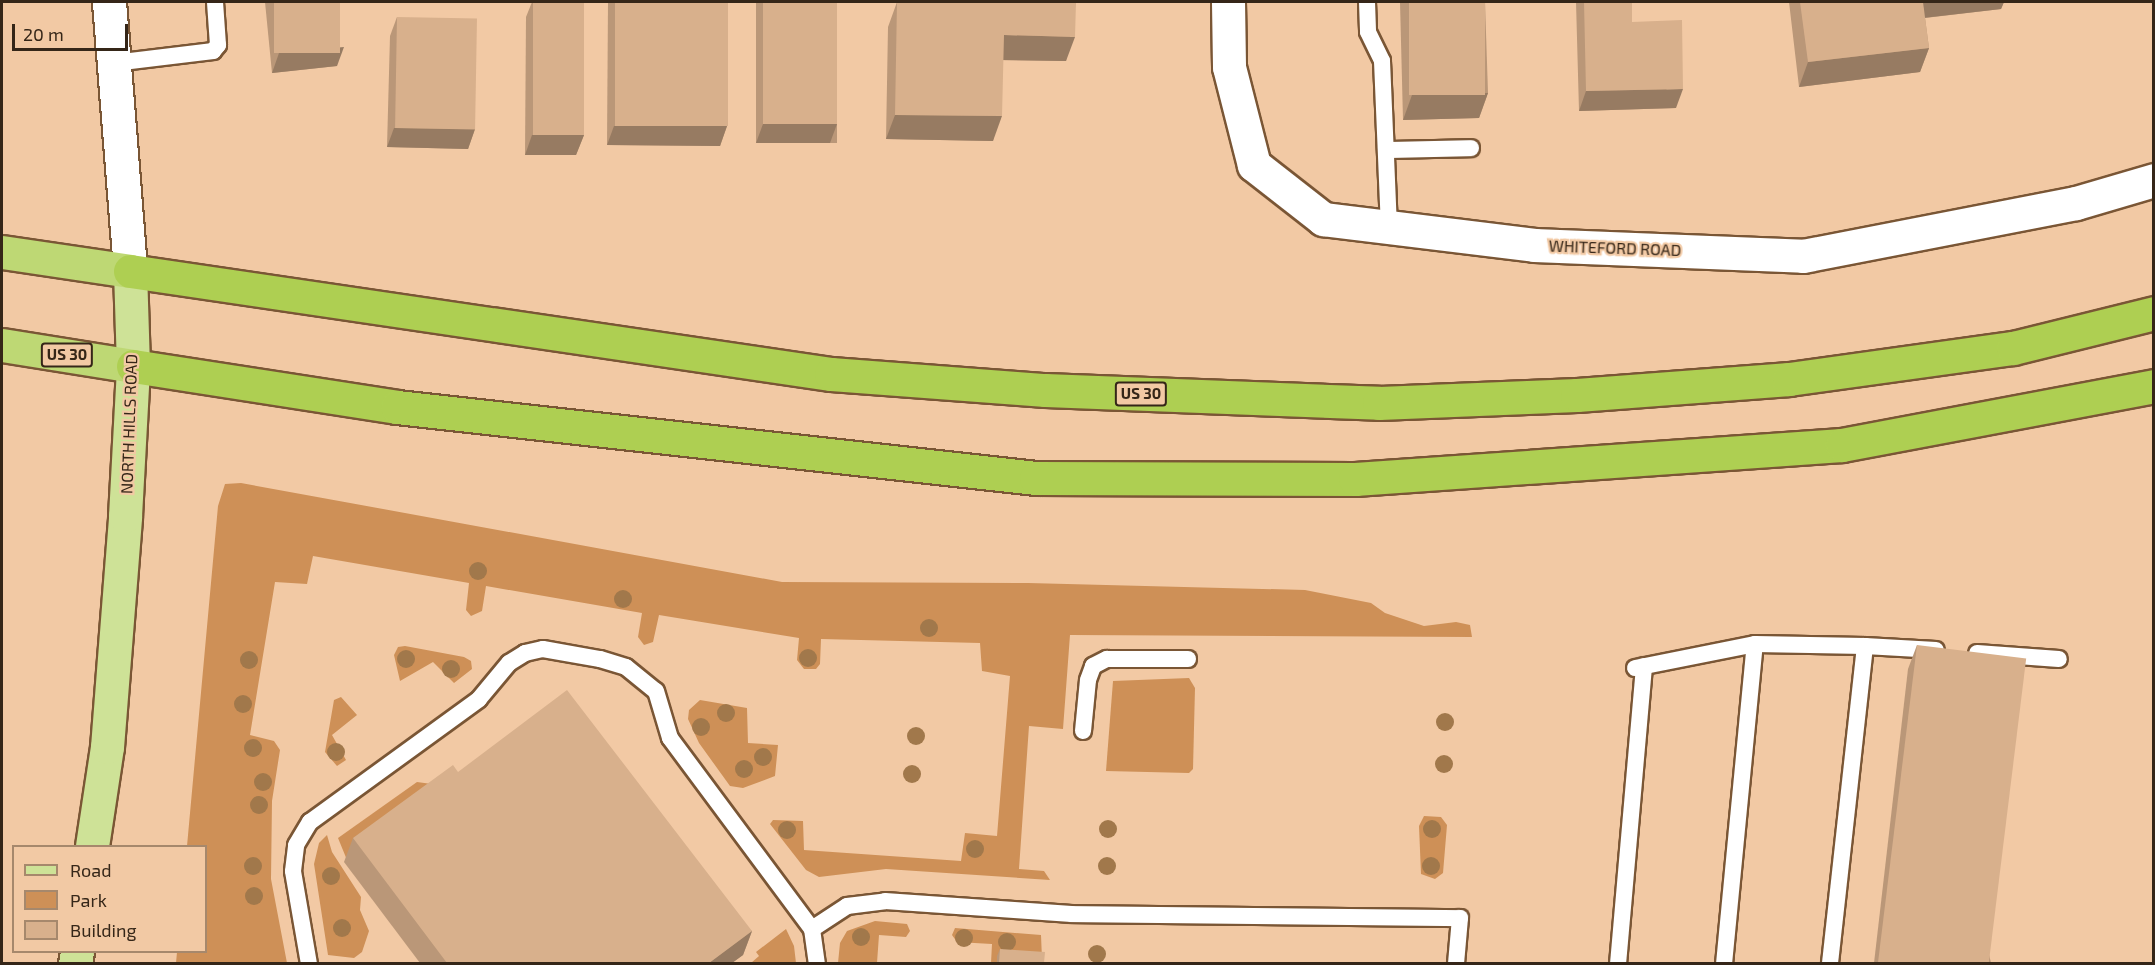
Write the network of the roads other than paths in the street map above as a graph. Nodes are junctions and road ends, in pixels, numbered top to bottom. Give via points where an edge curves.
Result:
1 (109, 2) edge
2 (215, 2) edge
3 (1228, 2) edge
4 (1366, 2) edge
5 (114, 63) junction
6 (1471, 148) dead end
7 (1386, 150) junction
8 (2154, 180) edge
9 (1389, 229) junction
10 (2, 252) edge
11 (130, 272) junction
12 (2154, 314) edge
13 (2, 345) edge
14 (132, 366) junction
15 (2154, 386) edge
16 (1755, 645) junction
17 (1865, 646) junction
18 (1188, 658) dead end
19 (2059, 658) dead end
20 (1083, 730) dead end
21 (92, 845) edge
22 (812, 929) junction
23 (309, 963) edge
24 (817, 963) edge
25 (1456, 963) edge
26 (1618, 963) edge
27 (1724, 963) edge
28 (1830, 963) edge

1 - 5 street, NORTH HILLS ROAD
2 - 5 lane via 218,45 213,51
3 - 9 street, WHITEFORD ROAD via 1229,67 1254,165 1323,219
4 - 7 lane via 1368,32 1382,61
5 - 11 street, NORTH HILLS ROAD
6 - 7 lane
7 - 9 lane
8 - 9 street, WHITEFORD ROAD via 2076,203 1803,256 1534,245
10 - 11 highway, US 30
11 - 12 highway, US 30 via 831,374 1045,390 1379,403 1576,395 1789,379 2013,348
11 - 14 main road, NORTH HILLS ROAD
13 - 14 highway, US 30
14 - 15 highway, US 30 via 397,407 1036,478 1355,479 1842,445
14 - 21 main road, NORTH HILLS ROAD via 108,724
16 - 17 lane
16 - 26 lane via 1640,667
16 - 27 lane
17 - 19 lane
17 - 28 lane
18 - 20 lane via 1107,659 1093,666
22 - 23 lane via 670,738 656,691 626,668 600,658 543,649 525,653 509,663 479,699 310,822 296,845 293,872
22 - 24 lane
22 - 25 lane via 847,906 885,902 1072,914 1460,918

